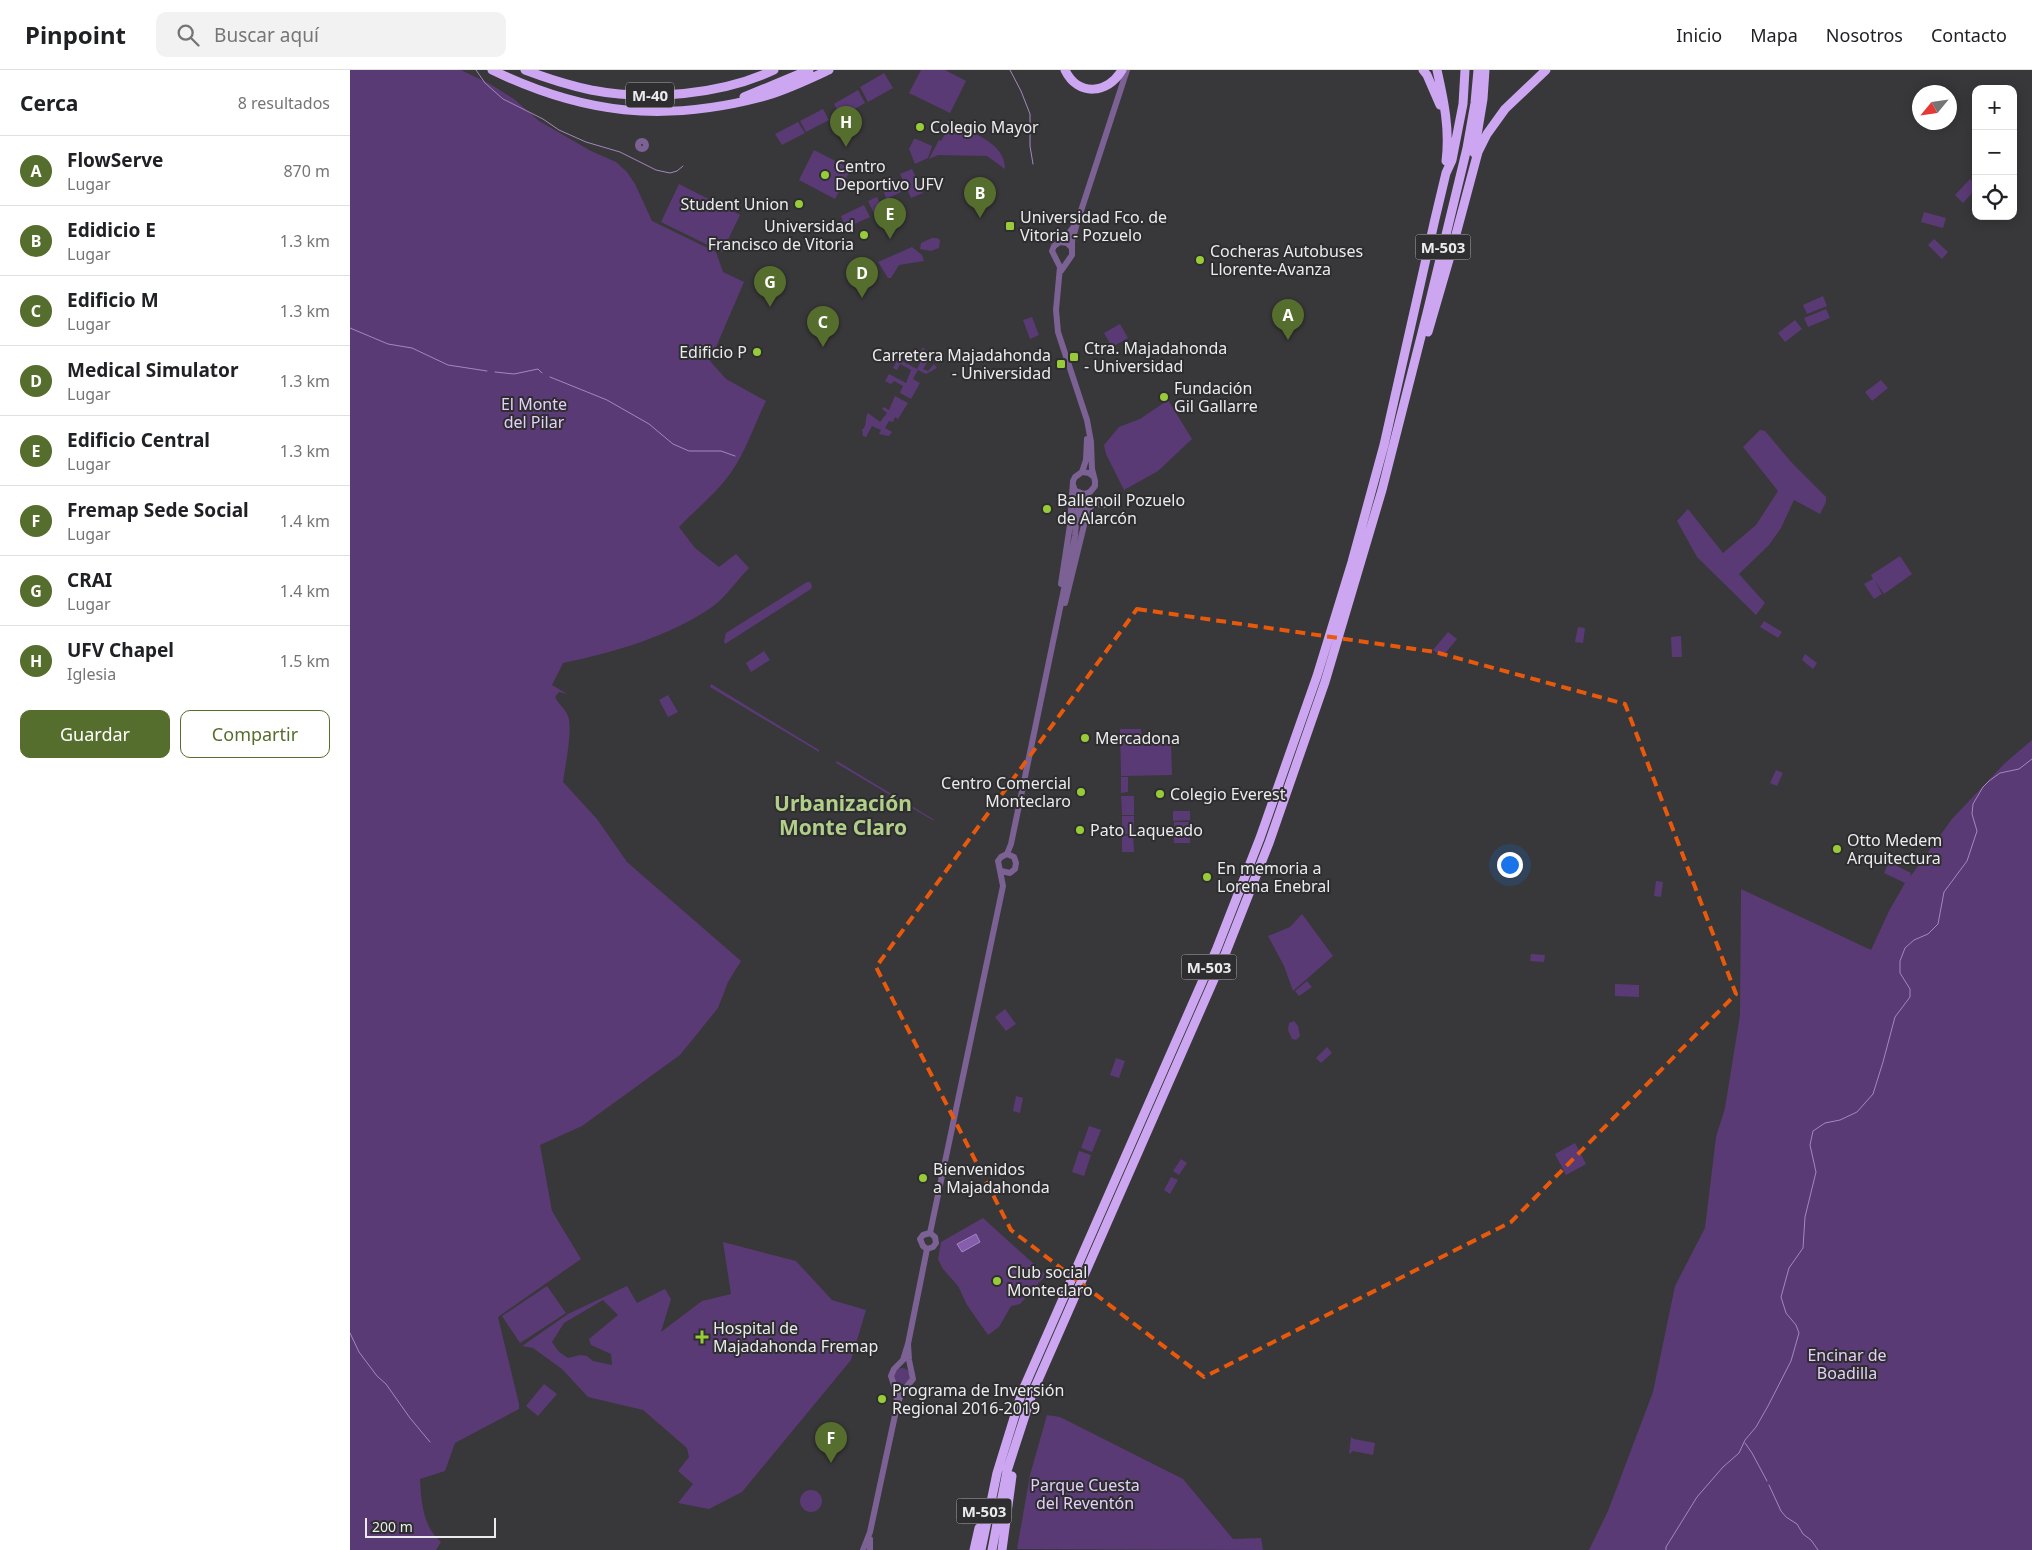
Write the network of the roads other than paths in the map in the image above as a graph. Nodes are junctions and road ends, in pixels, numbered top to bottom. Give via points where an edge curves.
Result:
1 (492, 70) edge
2 (525, 70) edge
3 (774, 70) edge
4 (809, 70) edge
5 (829, 70) edge
6 (1065, 70) edge
7 (1122, 70) edge
8 (1127, 70) edge
9 (1423, 70) edge
10 (1437, 70) edge
11 (1465, 70) edge
12 (1478, 70) edge
13 (1485, 70) edge
14 (1546, 70) edge
15 (718, 106) junction
16 (1448, 131) junction
17 (1446, 173) junction
18 (1465, 197) junction
19 (1078, 220) junction
20 (1062, 242) junction
21 (1072, 248) junction
22 (1058, 261) junction
23 (1068, 261) junction
24 (1060, 274) junction
25 (1080, 399) junction
26 (1400, 423) junction
27 (1082, 472) junction
28 (1093, 476) junction
29 (1075, 488) junction
30 (1087, 494) junction
31 (1105, 505) dead end
32 (1075, 536) junction
33 (1054, 640) junction
34 (1010, 856) junction
35 (1001, 871) junction
36 (1010, 873) junction
37 (1002, 888) junction
38 (930, 1233) junction
39 (927, 1248) junction
40 (908, 1344) junction
41 (897, 1366) junction
42 (912, 1371) junction
43 (893, 1383) junction
44 (907, 1387) junction
45 (897, 1406) junction
46 (1025, 1415) junction
47 (997, 1473) junction
48 (870, 1532) junction
49 (864, 1550) edge
50 (870, 1550) edge
51 (974, 1550) edge
52 (981, 1550) edge
53 (992, 1550) edge
54 (1002, 1550) edge

1 - 15 highway, M-40 via 534,88 588,105 622,111 660,113
2 - 3 highway, M-40 via 591,90 660,95 730,85
4 - 15 highway, M-40
5 - 15 highway via 763,97
6 - 7 highway via 1072,81 1093,90 1110,85
8 - 19 street
9 - 16 highway via 1437,95
10 - 16 highway, M-503
11 - 17 highway, M-503 via 1459,125
12 - 26 highway, M-503 via 1467,148
13 - 18 highway via 1480,125
14 - 18 highway via 1505,109 1487,134 1478,152
16 - 17 highway, M-503
17 - 47 highway, M-503 via 1382,454 1334,622 1288,760 1238,896 1190,1012 1034,1364 1012,1421
18 - 26 highway via 1438,301
19 - 20 street
19 - 21 street
20 - 21 street
20 - 22 street via 1052,251
21 - 23 street
22 - 23 street
22 - 24 street
23 - 24 street
24 - 25 street via 1056,310 1058,332
25 - 27 street via 1087,444
25 - 28 street via 1090,433
26 - 46 highway, M-503 via 1343,625 1262,859 1198,1018 1063,1321
27 - 28 street
27 - 29 street via 1075,477
28 - 30 street via 1095,486
29 - 30 street
29 - 32 street via 1078,500
29 - 33 street
30 - 32 street
31 - 33 street via 1094,504 1088,509
32 - 33 street
33 - 34 street
34 - 35 street via 1003,855 998,861
34 - 36 street via 1016,866
35 - 36 street
35 - 37 street
36 - 37 street
37 - 38 street
38 - 39 street via 935,1236 936,1243
38 - 39 street via 920,1239
39 - 40 street
40 - 41 street via 903,1360
40 - 42 street
41 - 42 street via 906,1365
41 - 43 street via 892,1372
42 - 44 street via 913,1380
43 - 44 street
43 - 45 street
44 - 45 street
45 - 48 street
46 - 53 highway, M-503 via 1007,1471
46 - 54 highway via 1012,1473
47 - 51 highway, M-503
47 - 52 highway, M-503
48 - 49 street
48 - 50 street

